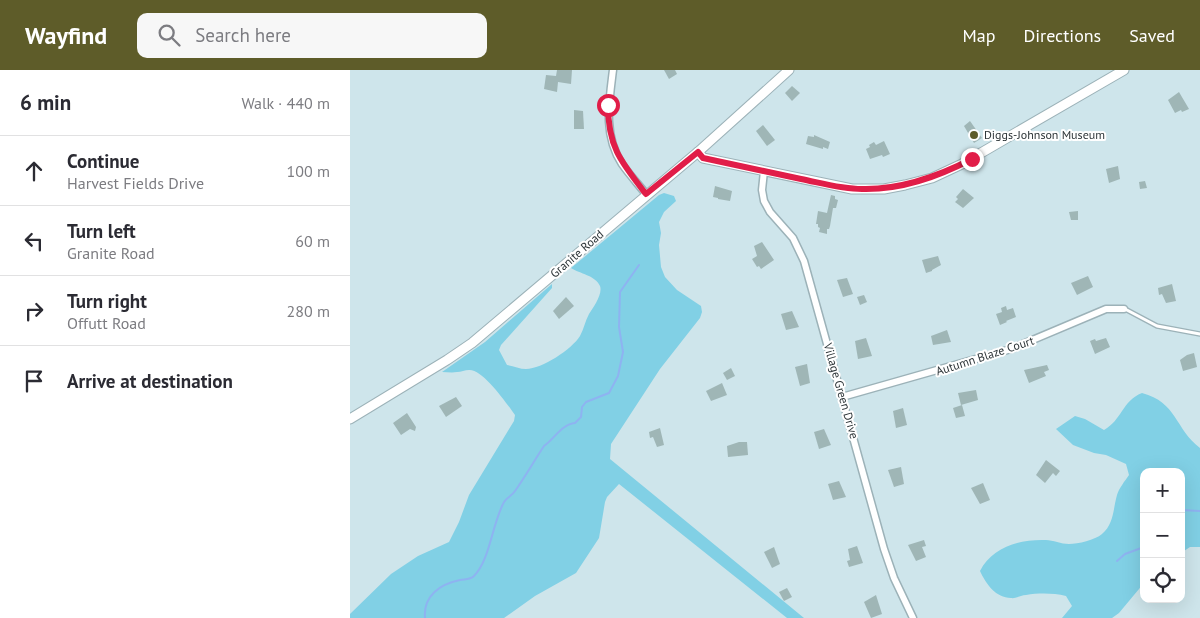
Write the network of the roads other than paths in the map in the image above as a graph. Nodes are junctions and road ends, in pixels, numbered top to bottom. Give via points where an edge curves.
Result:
1 (613, 70) edge
2 (789, 70) edge
3 (1124, 70) edge
4 (698, 152) junction
5 (764, 171) junction
6 (646, 194) junction
7 (1124, 309) joint
8 (1200, 334) edge
9 (842, 397) junction
10 (350, 419) edge
11 (913, 618) edge

1 - 6 street via 608,105 612,142 622,164
2 - 4 street, Granite Road
3 - 5 street via 972,159 916,183 852,189
4 - 5 street via 703,158
4 - 6 street, Granite Road
5 - 9 street, Village Green Drive via 764,201 793,238 804,261
6 - 10 street, Granite Road via 472,343
7 - 8 lane via 1157,326
7 - 9 street, Autumn Blaze Court via 1106,309 1011,350
9 - 11 street, Village Green Drive via 884,549

